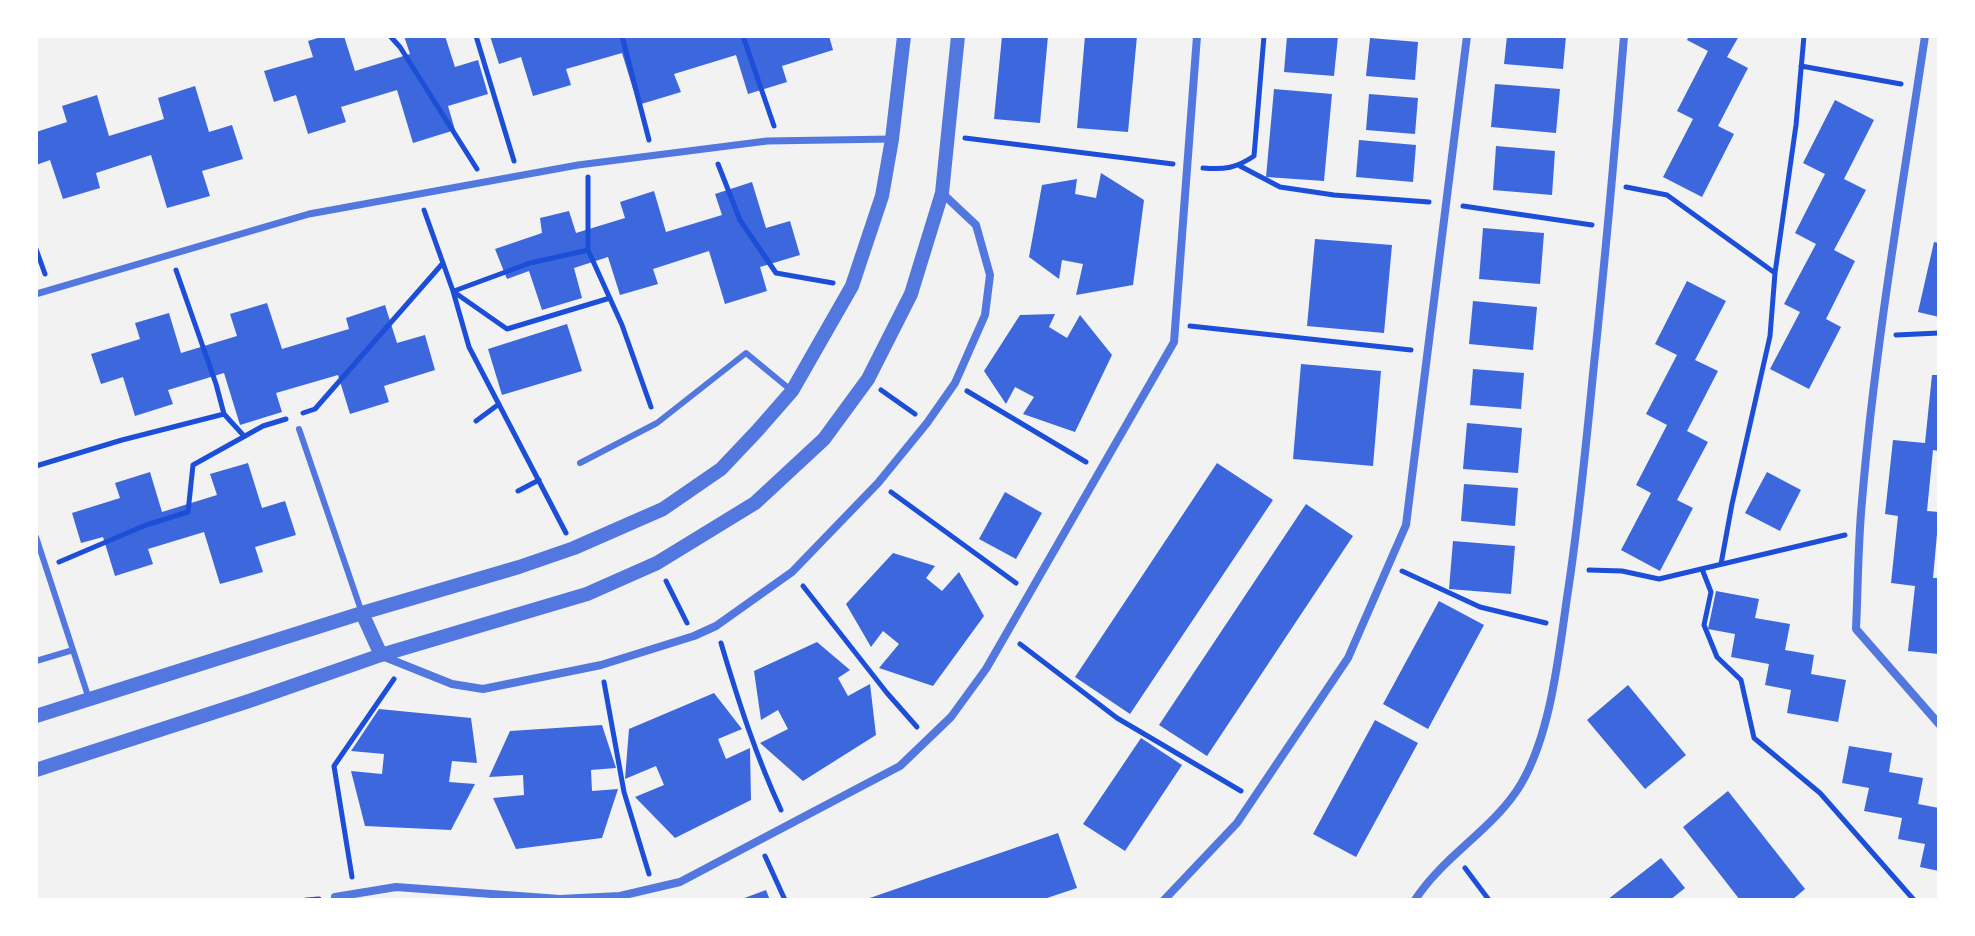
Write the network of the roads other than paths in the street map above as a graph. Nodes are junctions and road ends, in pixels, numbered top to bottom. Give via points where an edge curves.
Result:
1 (904, 36) edge
2 (958, 36) edge
3 (1197, 36) edge
4 (1467, 36) edge
5 (1624, 36) edge
6 (1925, 36) edge
7 (892, 139) junction
8 (942, 193) junction
9 (36, 294) edge
10 (792, 391) junction
11 (299, 429) dead end
12 (580, 463) dead end
13 (36, 537) edge
14 (362, 613) junction
15 (73, 650) junction
16 (381, 655) junction
17 (36, 661) edge
18 (89, 699) junction
19 (36, 716) edge
20 (1939, 724) edge
21 (36, 770) edge
22 (335, 897) dead end
23 (1164, 900) edge
24 (1415, 900) edge

1 - 7 street
2 - 8 street
3 - 22 street via 1174,342 986,669 951,717 900,766 680,882 620,896 560,899 396,887
4 - 23 street via 1406,525 1348,658 1237,823
5 - 24 street via 1577,536 1546,718 1521,784
6 - 20 street via 1880,335 1861,503 1856,629
7 - 9 street via 780,141 518,175 309,214
7 - 10 street via 882,196 852,286
8 - 16 street via 911,294 868,379 824,439 755,503 657,563 587,594
8 - 16 street via 976,225 990,275 985,315 955,383 927,423 792,572 694,636 601,665 483,689 452,684
10 - 12 lane via 746,353 657,423
10 - 14 street via 721,469 663,509 574,548
11 - 14 lane
13 - 15 lane
14 - 16 street
14 - 18 street
15 - 17 lane
15 - 18 lane
16 - 21 street
18 - 19 street

